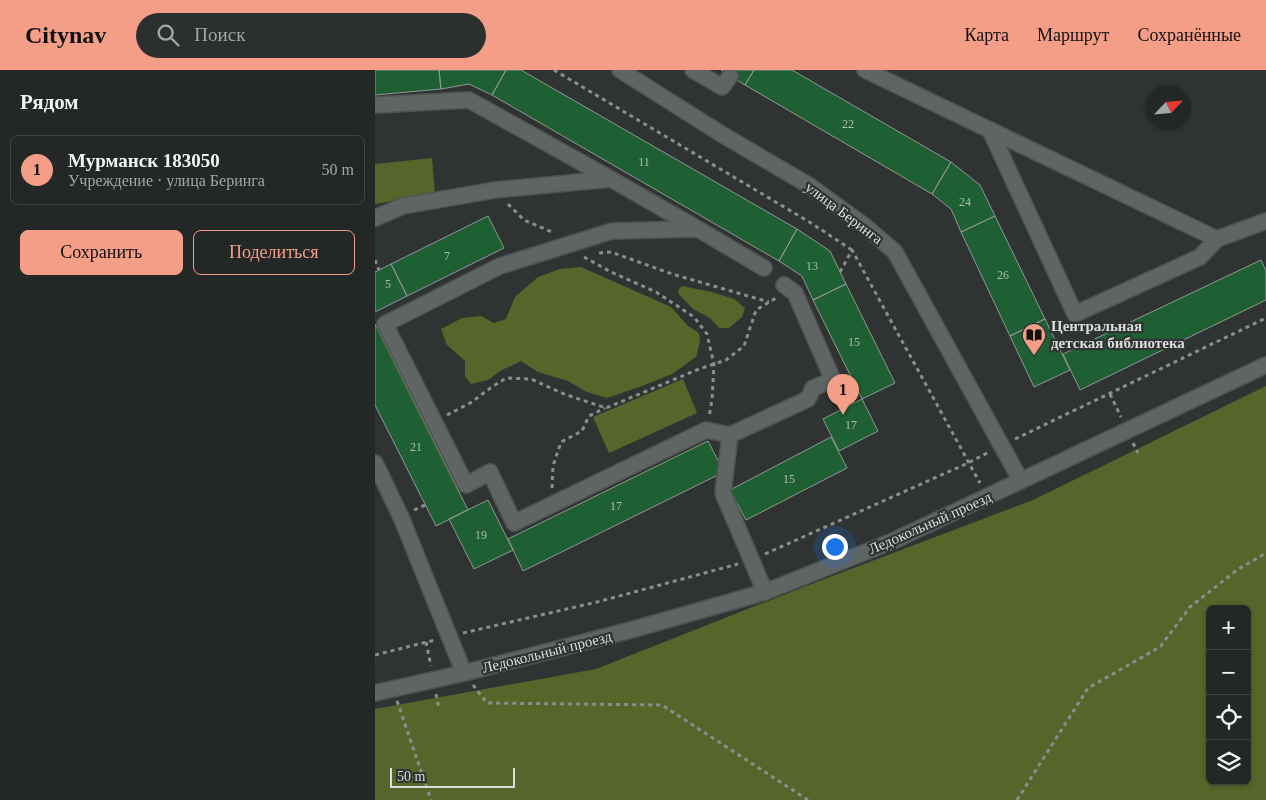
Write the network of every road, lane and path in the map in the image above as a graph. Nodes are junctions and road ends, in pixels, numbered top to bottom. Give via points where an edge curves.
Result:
1 (554, 70) edge
2 (619, 70) edge
3 (693, 70) edge
4 (865, 70) edge
5 (730, 76) dead end
6 (375, 105) edge
7 (990, 130) junction
8 (611, 179) junction
9 (495, 190) junction
10 (375, 218) edge
11 (1266, 221) edge
12 (698, 229) junction
13 (1217, 238) junction
14 (573, 244) junction
15 (852, 250) junction
16 (596, 253) dead end
17 (588, 254) dead end
18 (375, 260) edge
19 (764, 268) dead end
20 (379, 270) dead end
21 (840, 272) dead end
22 (790, 289) joint
23 (769, 302) junction
24 (1266, 318) edge
25 (714, 364) junction
26 (1266, 365) edge
27 (606, 408) junction
28 (434, 421) junction
29 (707, 430) junction
30 (730, 436) junction
31 (1002, 446) junction
32 (375, 463) edge
33 (968, 463) junction
34 (1021, 481) junction
35 (987, 497) junction
36 (549, 506) junction
37 (1266, 553) edge
38 (751, 560) junction
39 (765, 592) junction
40 (449, 636) junction
41 (375, 655) edge
42 (463, 673) junction
43 (393, 689) junction
44 (375, 693) edge
45 (431, 800) edge
46 (808, 800) edge
47 (1017, 800) edge

1 - 15 path
2 - 31 street, улица Беринга via 810,186 895,252
3 - 5 street via 722,86
4 - 7 street
6 - 8 street via 469,100
7 - 13 street
7 - 13 street via 1075,314 1201,258
8 - 9 street
8 - 12 street
9 - 10 street via 403,206
9 - 14 path via 524,220
11 - 13 street
12 - 14 street via 612,231
12 - 19 street
14 - 28 street via 500,266 385,324
15 - 21 path
15 - 33 path
16 - 23 path via 611,252 672,274
17 - 25 path via 581,255 656,292 694,316 707,334
18 - 20 path
22 - 23 path
22 - 30 street via 833,380 813,388 808,399
23 - 25 path via 757,310 744,346 726,360
24 - 31 path
25 - 27 path
25 - 29 path
26 - 34 street, Ледокольный проезд
27 - 28 path via 531,379 506,378 472,402
27 - 36 path via 589,416 582,431 561,442 553,466
28 - 36 street via 466,485 490,472 514,523
29 - 30 street
29 - 36 street
30 - 38 street via 723,494
31 - 33 path
31 - 34 street, улица Беринга
32 - 40 street via 401,517
33 - 35 path
33 - 38 path
34 - 35 street, Ледокольный проезд
35 - 39 street, Ледокольный проезд via 893,541
37 - 47 path via 1237,570 1190,607 1160,647 1088,688
38 - 39 street
38 - 40 path via 597,602
39 - 42 street, Ледокольный проезд
40 - 41 path
40 - 42 street
42 - 43 street, Ледокольный проезд
42 - 46 path via 487,703 662,705
43 - 44 street, Ледокольный проезд
43 - 45 path

